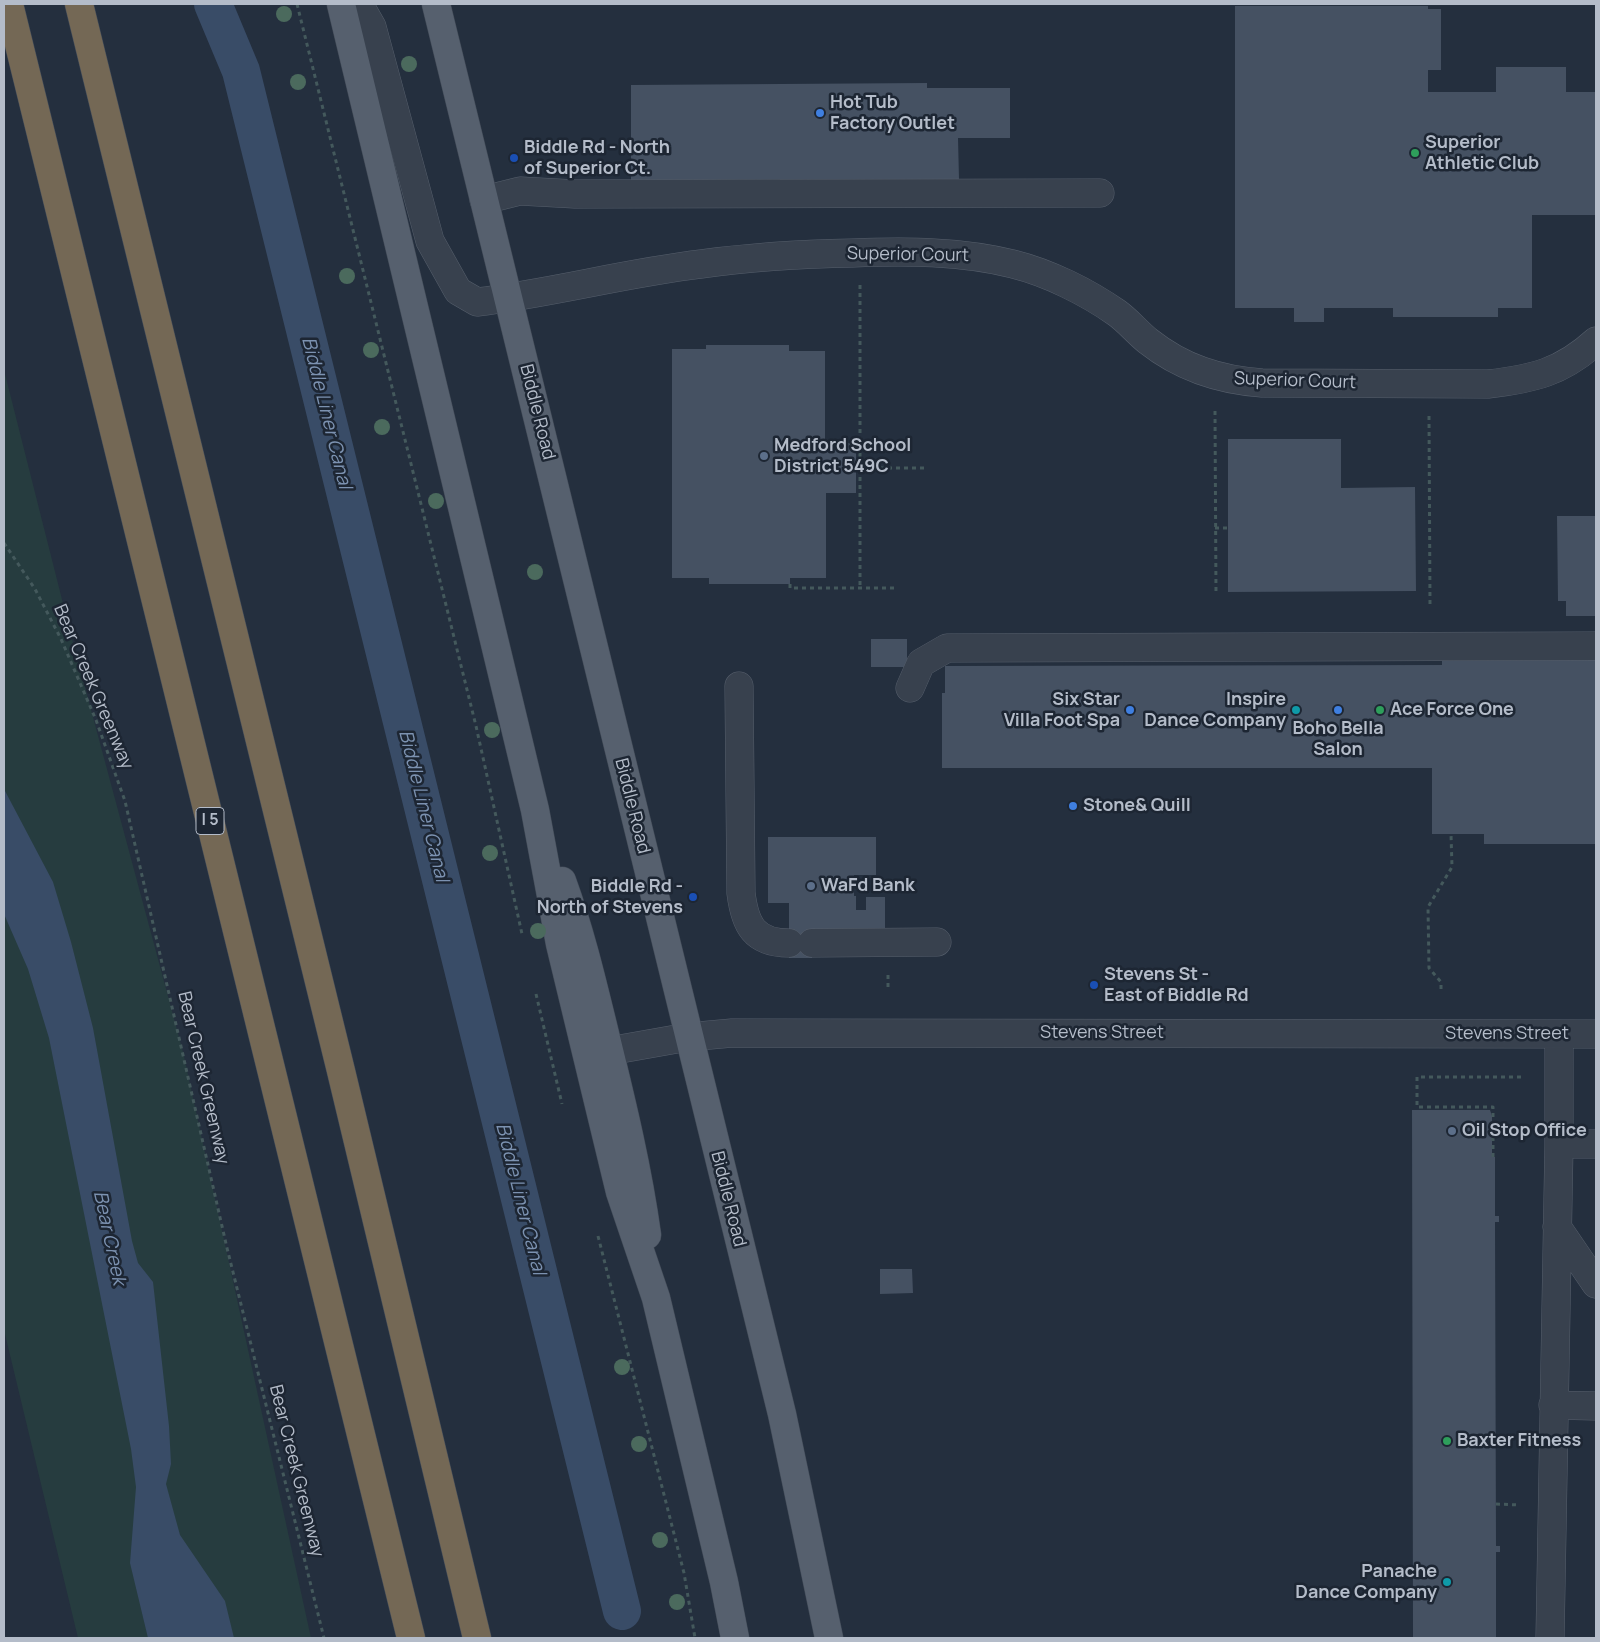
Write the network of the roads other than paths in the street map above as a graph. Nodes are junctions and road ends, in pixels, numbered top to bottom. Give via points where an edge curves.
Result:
1 (9, 4) edge
2 (79, 4) edge
3 (341, 4) edge
4 (359, 4) edge
5 (436, 4) edge
6 (1100, 193) dead end
7 (484, 200) junction
8 (509, 298) junction
9 (1596, 342) edge
10 (1596, 646) edge
11 (740, 686) dead end
12 (910, 688) dead end
13 (535, 810) junction
14 (937, 942) dead end
15 (1559, 1034) junction
16 (1596, 1034) edge
17 (688, 1037) junction
18 (609, 1051) junction
19 (1559, 1144) junction
20 (1596, 1144) edge
21 (1557, 1227) junction
22 (1596, 1252) edge
23 (1596, 1284) edge
24 (656, 1298) junction
25 (1553, 1405) junction
26 (1596, 1406) edge
27 (411, 1638) edge
28 (477, 1638) edge
29 (735, 1638) edge
30 (828, 1638) edge
31 (1550, 1638) edge

1 - 27 highway, I 5
2 - 28 highway
3 - 13 main road
4 - 8 street, Superior Court via 372,27 430,241 458,292 477,302
5 - 7 main road, Biddle Road
6 - 7 street via 575,194 520,191
7 - 8 main road, Biddle Road
8 - 9 street, Superior Court via 700,264 795,255 928,252 972,255 1015,264 1049,277 1118,314 1174,360 1231,381 1488,384 1525,380 1559,369
8 - 17 main road, Biddle Road
10 - 12 street via 947,648 921,663
11 - 14 street via 741,893 749,926 760,938 775,943
13 - 18 main road via 578,925
13 - 24 main road via 560,944 620,1192
15 - 16 street, Stevens Street
15 - 17 street, Stevens Street via 732,1033
15 - 19 street
17 - 18 street, Stevens Street
17 - 30 main road, Biddle Road via 782,1414
18 - 24 main road via 640,1183
19 - 20 street
19 - 21 street
21 - 22 street
21 - 23 street
21 - 25 street
24 - 29 main road
25 - 26 street
25 - 31 street

